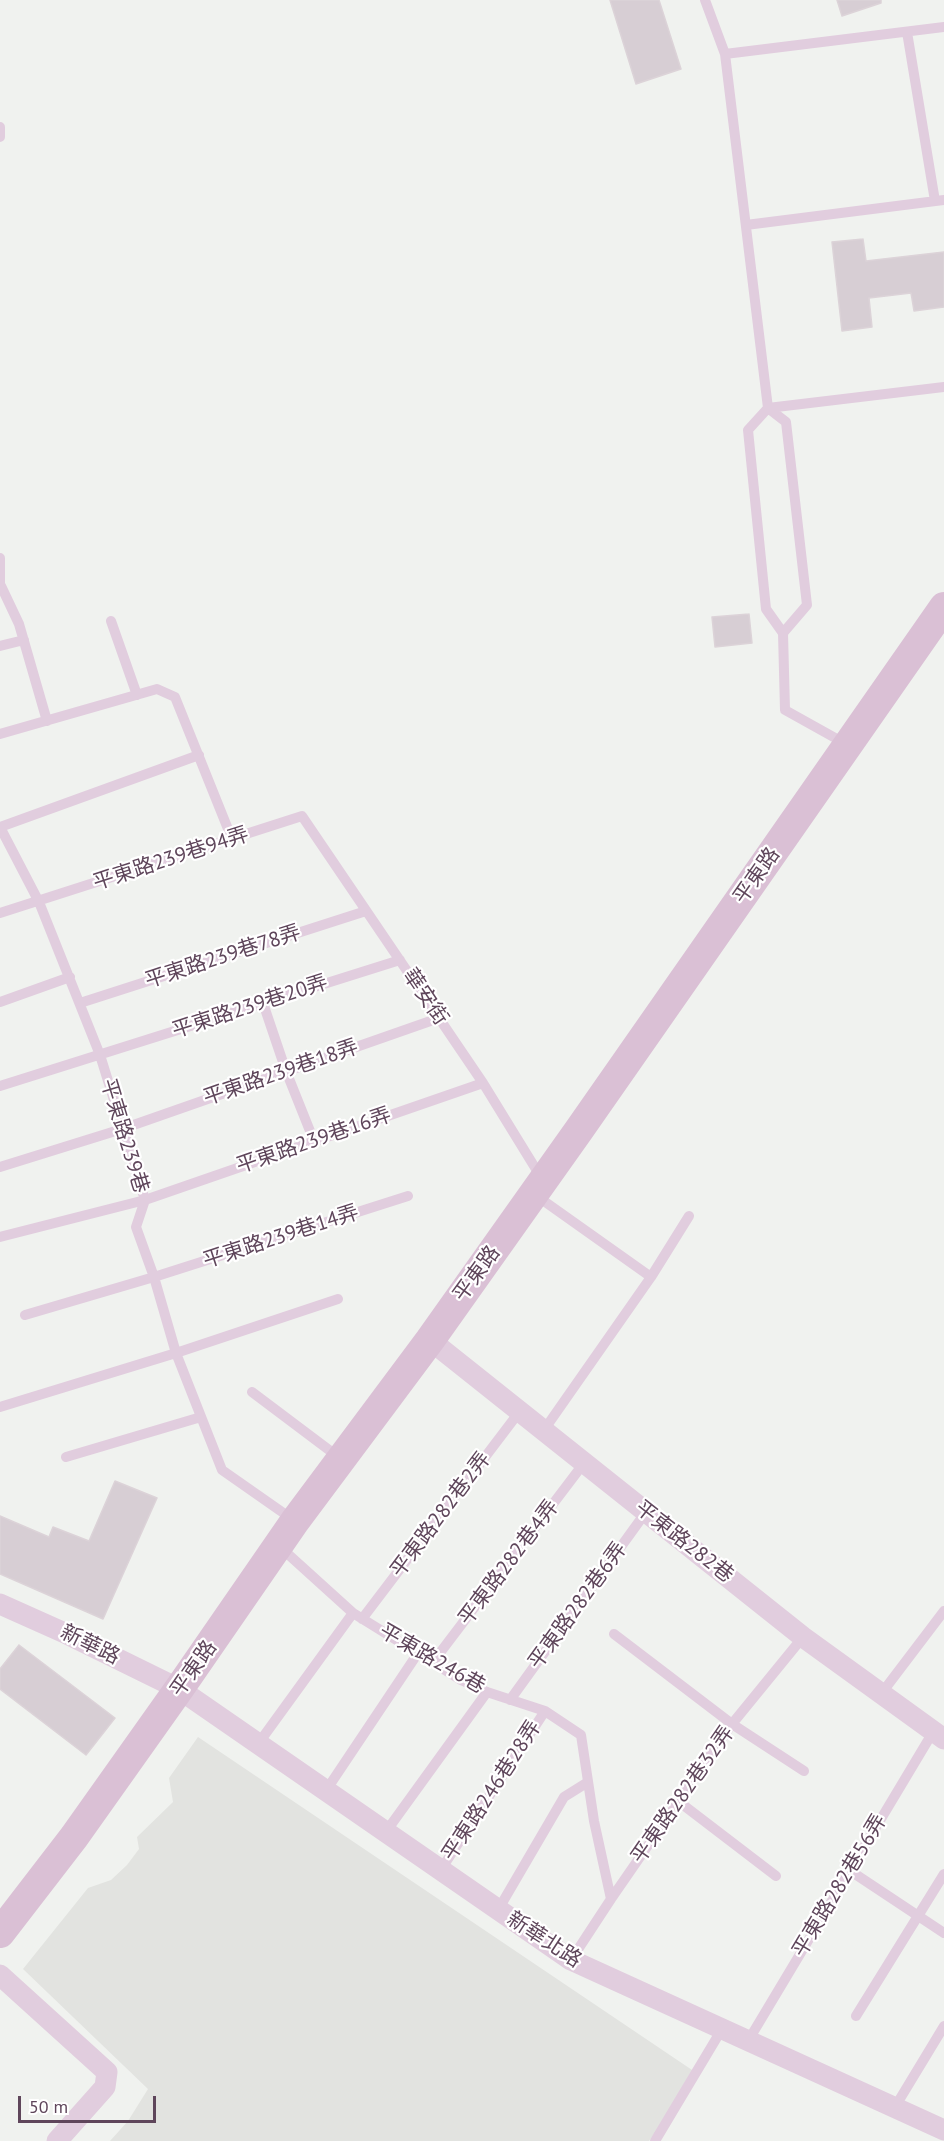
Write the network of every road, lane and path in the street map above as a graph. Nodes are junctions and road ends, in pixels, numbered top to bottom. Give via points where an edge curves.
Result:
1 (705, 0) edge
2 (944, 27) edge
3 (907, 32) junction
4 (726, 54) junction
5 (0, 127) edge
6 (0, 137) edge
7 (939, 200) edge
8 (746, 225) junction
9 (944, 387) edge
10 (768, 408) junction
11 (0, 558) edge
12 (0, 586) edge
13 (944, 607) edge
14 (111, 621) dead end
15 (783, 633) junction
16 (24, 640) junction
17 (0, 646) edge
18 (137, 694) junction
19 (46, 721) junction
20 (0, 734) edge
21 (848, 745) junction
22 (199, 755) junction
23 (302, 816) joint
24 (0, 827) edge
25 (232, 839) junction
26 (39, 902) junction
27 (366, 911) junction
28 (0, 913) edge
29 (400, 960) junction
30 (70, 977) junction
31 (0, 1002) edge
32 (80, 1003) junction
33 (263, 1003) junction
34 (439, 1017) junction
35 (99, 1055) junction
36 (286, 1071) junction
37 (483, 1083) junction
38 (0, 1086) edge
39 (122, 1129) junction
40 (314, 1141) junction
41 (0, 1167) edge
42 (538, 1187) junction
43 (408, 1196) dead end
44 (145, 1200) junction
45 (689, 1216) dead end
46 (0, 1237) edge
47 (154, 1277) junction
48 (651, 1278) junction
49 (338, 1299) dead end
50 (25, 1315) dead end
51 (430, 1340) junction
52 (176, 1353) junction
53 (252, 1392) dead end
54 (0, 1407) edge
55 (520, 1412) junction
56 (201, 1417) junction
57 (543, 1431) junction
58 (66, 1457) dead end
59 (341, 1460) junction
60 (584, 1463) junction
61 (646, 1512) junction
62 (295, 1521) junction
63 (279, 1545) junction
64 (0, 1604) edge
65 (944, 1611) edge
66 (357, 1616) junction
67 (614, 1634) dead end
68 (803, 1637) junction
69 (418, 1653) junction
70 (434, 1662) junction
71 (179, 1689) junction
72 (487, 1692) junction
73 (881, 1694) junction
74 (510, 1700) junction
75 (545, 1711) junction
76 (732, 1724) junction
77 (938, 1735) edge
78 (258, 1744) junction
79 (804, 1771) dead end
80 (588, 1782) junction
81 (325, 1792) junction
82 (678, 1801) junction
83 (385, 1833) junction
84 (440, 1870) junction
85 (849, 1870) junction
86 (944, 1874) edge
87 (776, 1876) dead end
88 (611, 1899) junction
89 (498, 1910) junction
90 (919, 1917) junction
91 (0, 1933) edge
92 (944, 1933) edge
93 (571, 1960) junction
94 (0, 1975) edge
95 (856, 2016) dead end
96 (944, 2026) edge
97 (722, 2029) junction
98 (748, 2041) junction
99 (895, 2107) junction
100 (944, 2130) edge
101 (57, 2141) edge
102 (655, 2141) edge

1 - 4 lane
2 - 3 lane
3 - 4 lane
3 - 7 lane
4 - 8 lane
5 - 6 lane
7 - 8 lane
8 - 10 lane
9 - 10 lane
10 - 15 lane via 748,430 765,609
10 - 15 lane via 786,422 807,604
11 - 12 lane
12 - 16 lane
13 - 21 street, 平東路
14 - 18 lane
15 - 21 lane via 785,710
16 - 17 lane
16 - 19 lane
18 - 19 lane
18 - 22 lane via 157,689 175,697
19 - 20 lane
21 - 42 street, 平東路
22 - 24 lane
22 - 25 lane
23 - 25 lane, 平東路239巷94弄
23 - 27 lane, 華安街
24 - 26 lane, 平東路239巷
25 - 26 lane, 平東路239巷94弄
26 - 28 lane, 平東路239巷94弄
26 - 30 lane, 平東路239巷
27 - 29 lane, 華安街
27 - 32 lane, 平東路239巷78弄
29 - 33 lane, 平東路239巷20弄
29 - 34 lane, 華安街
30 - 31 lane
30 - 32 lane, 平東路239巷
32 - 35 lane, 平東路239巷
33 - 35 lane, 平東路239巷20弄
33 - 36 lane
34 - 36 lane, 平東路239巷18弄
34 - 37 lane, 華安街
35 - 38 lane, 平東路239巷20弄
35 - 39 lane, 平東路239巷
36 - 39 lane, 平東路239巷18弄
36 - 40 lane
37 - 40 lane, 平東路239巷16弄
37 - 42 lane, 華安街
39 - 41 lane, 平東路239巷18弄
39 - 44 lane, 平東路239巷
40 - 44 lane, 平東路239巷16弄
42 - 48 lane
42 - 51 street, 平東路
43 - 47 lane, 平東路239巷14弄
44 - 46 lane, 平東路239巷16弄
44 - 47 lane, 平東路239巷 via 136,1227
45 - 48 lane
47 - 50 lane, 平東路239巷14弄
47 - 52 lane, 平東路239巷
48 - 57 lane
49 - 52 lane
51 - 55 street, 平東路282巷
51 - 59 street, 平東路
52 - 54 lane
52 - 56 lane, 平東路239巷
53 - 59 lane
55 - 57 street, 平東路282巷
55 - 66 lane, 平東路282巷2弄
56 - 58 lane
56 - 62 lane, 平東路239巷 via 222,1470
57 - 60 street, 平東路282巷
59 - 62 street, 平東路
60 - 61 street, 平東路282巷
60 - 70 lane, 平東路282巷4弄
61 - 68 street, 平東路282巷
61 - 74 lane, 平東路282巷6弄
62 - 63 street, 平東路
63 - 66 lane, 平東路246巷
63 - 71 street, 平東路
64 - 71 street, 新華路
65 - 73 lane
66 - 69 lane, 平東路246巷
66 - 78 lane, 平東路282巷2弄
67 - 76 lane
68 - 73 street, 平東路282巷
68 - 76 lane, 平東路282巷32弄
69 - 70 lane, 平東路246巷
69 - 81 lane
70 - 72 lane, 平東路246巷
71 - 78 street, 新華北路
71 - 91 street, 平東路 via 74,1838
72 - 74 lane, 平東路246巷
72 - 83 lane
73 - 77 street, 平東路282巷
74 - 75 lane, 平東路246巷
75 - 80 lane, 平東路246巷 via 581,1735
75 - 84 lane, 平東路246巷28弄
76 - 79 lane
76 - 82 lane, 平東路282巷32弄
77 - 85 lane, 平東路282巷56弄
78 - 81 street, 新華北路
80 - 88 lane, 平東路246巷
80 - 89 lane via 564,1797
81 - 83 street, 新華北路
82 - 87 lane
82 - 88 lane, 平東路282巷32弄
83 - 84 street, 新華北路
84 - 89 street, 新華北路
85 - 90 lane
85 - 98 lane, 平東路282巷56弄
86 - 90 lane
88 - 93 lane, 平東路282巷32弄
89 - 93 street, 新華北路
90 - 92 lane
90 - 95 lane
93 - 97 street, 新華北路
94 - 101 street via 107,2072 105,2087
96 - 99 lane
97 - 98 street, 新華北路
97 - 102 lane
98 - 99 street, 新華北路
99 - 100 street, 新華北路

